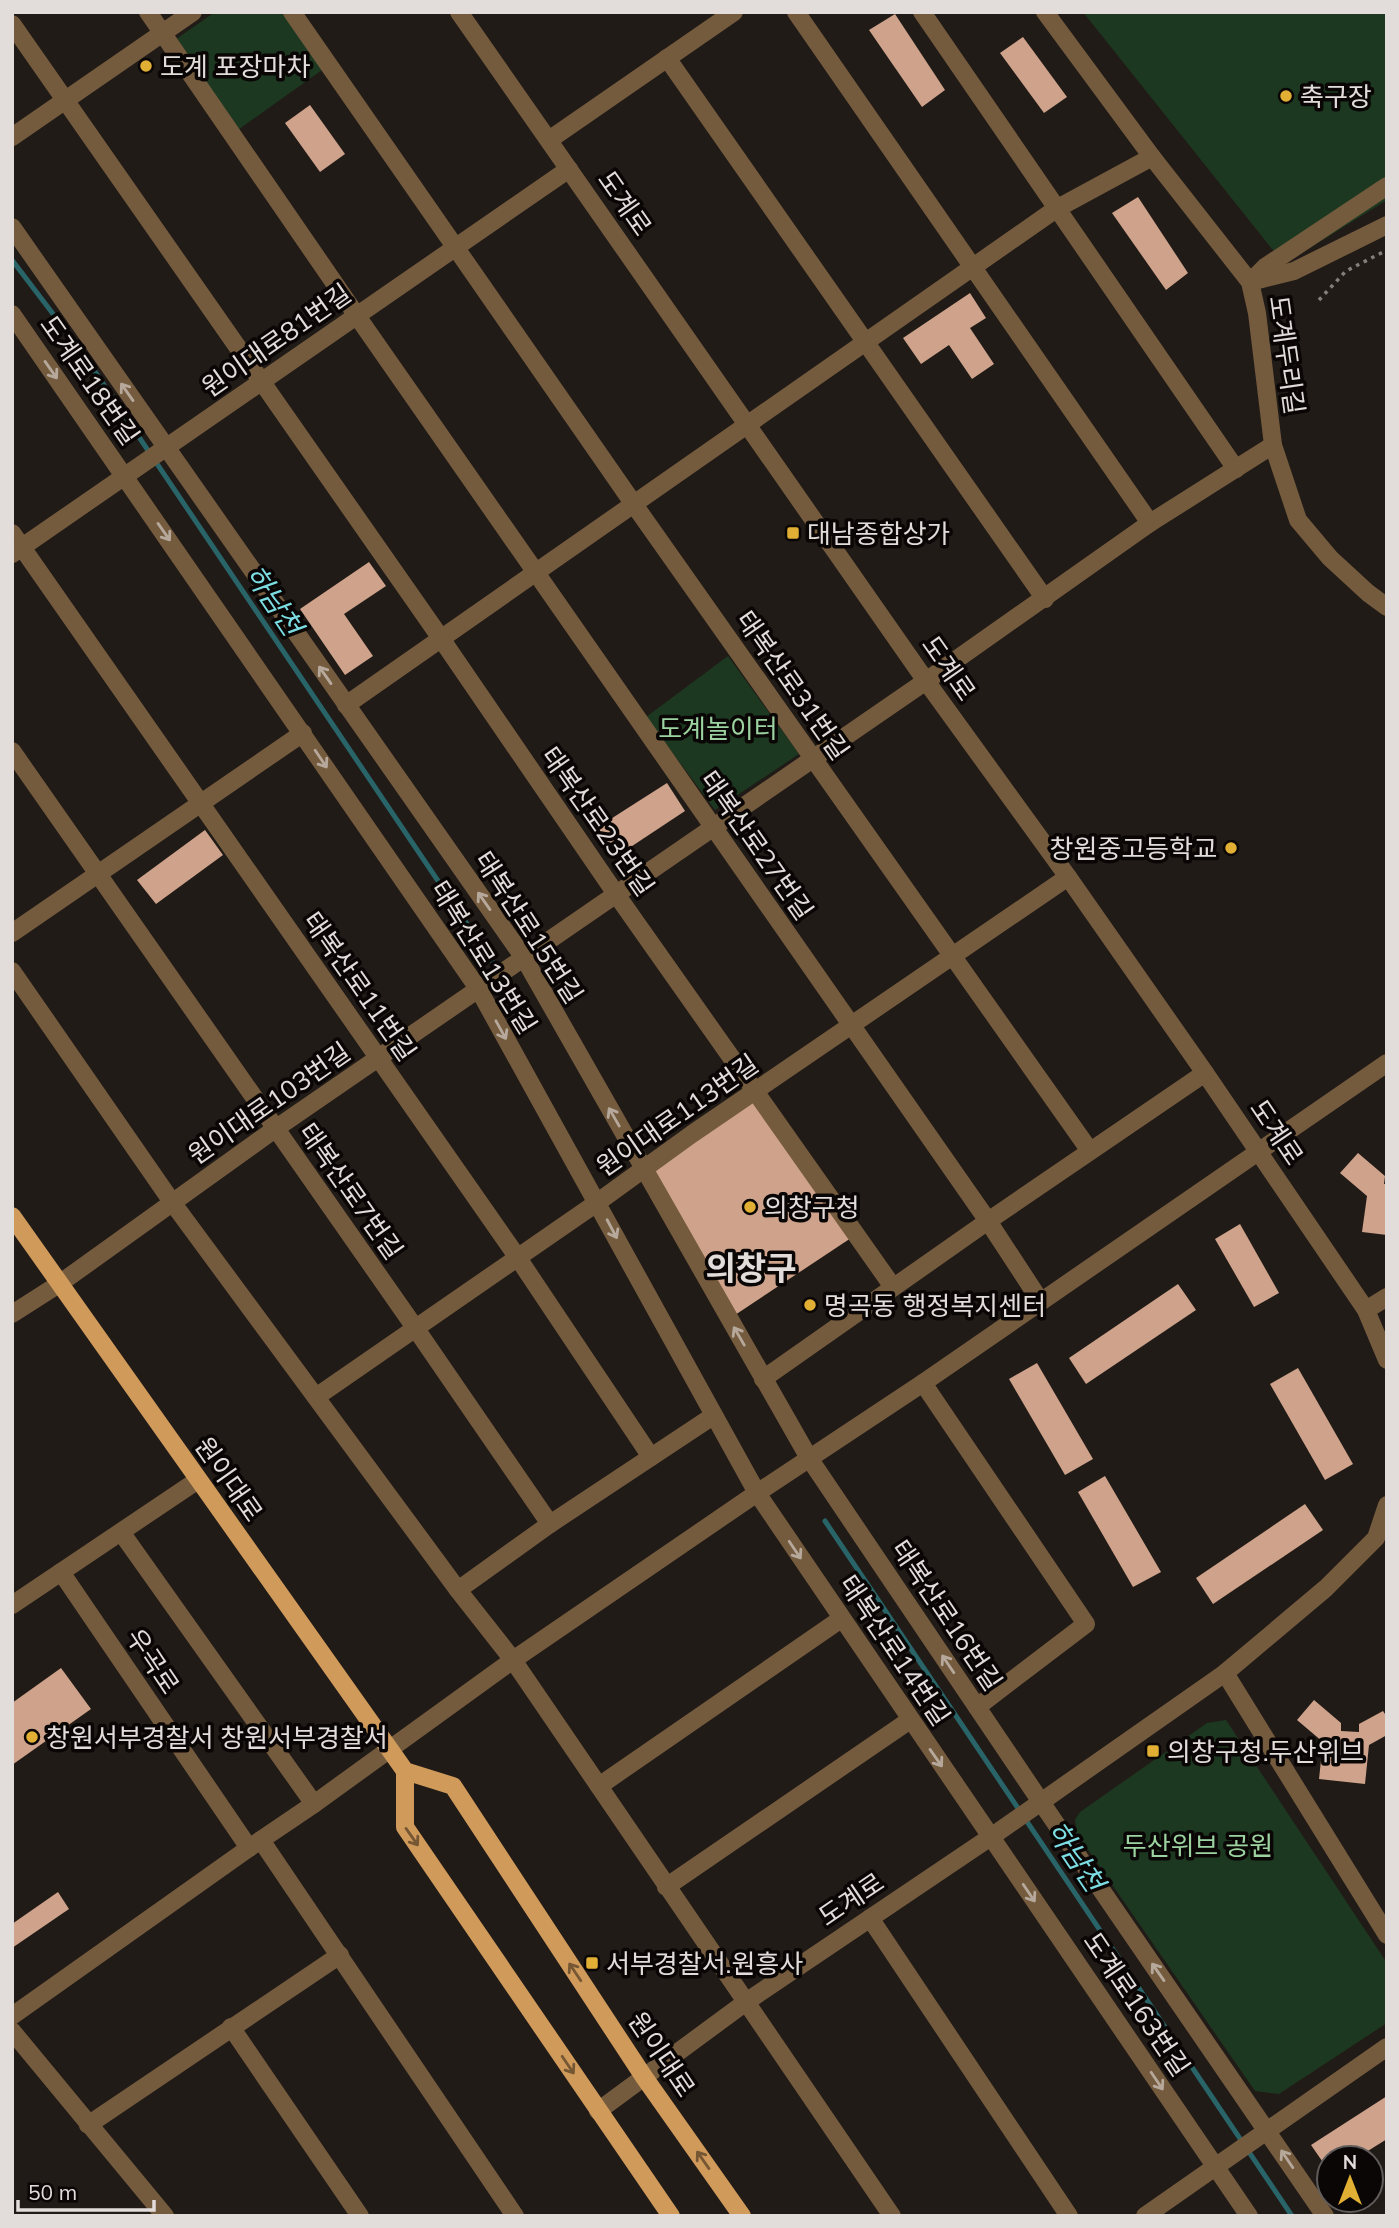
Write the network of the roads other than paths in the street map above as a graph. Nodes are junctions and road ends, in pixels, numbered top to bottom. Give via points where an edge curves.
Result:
1 (148, 12) edge
2 (194, 12) edge
3 (292, 12) edge
4 (459, 12) edge
5 (734, 12) edge
6 (796, 12) edge
7 (922, 12) edge
8 (1045, 12) edge
9 (12, 24) edge
10 (163, 34) junction
11 (667, 58) junction
12 (65, 101) junction
13 (12, 137) edge
14 (548, 140) junction
15 (1152, 158) junction
16 (569, 169) junction
17 (1387, 186) edge
18 (1056, 209) junction
19 (1387, 225) edge
20 (12, 227) edge
21 (454, 248) junction
22 (972, 267) junction
23 (1250, 282) junction
24 (12, 314) edge
25 (357, 316) junction
26 (865, 343) junction
27 (262, 382) junction
28 (748, 425) junction
29 (1273, 445) junction
30 (164, 449) junction
31 (1236, 469) junction
32 (131, 472) junction
33 (633, 503) junction
34 (1150, 523) junction
35 (16, 545) edge
36 (535, 571) junction
37 (1045, 598) junction
38 (1387, 607) edge
39 (440, 638) junction
40 (926, 681) junction
41 (346, 705) junction
42 (303, 733) junction
43 (12, 751) edge
44 (812, 759) junction
45 (201, 804) junction
46 (713, 827) junction
47 (98, 874) junction
48 (1068, 877) junction
49 (616, 894) junction
50 (12, 933) edge
51 (951, 957) junction
52 (524, 958) junction
53 (12, 971) edge
54 (479, 990) junction
55 (851, 1026) junction
56 (379, 1058) junction
57 (1387, 1063) edge
58 (1205, 1073) junction
59 (755, 1092) junction
60 (275, 1129) junction
61 (1090, 1151) junction
62 (1258, 1151) junction
63 (644, 1170) junction
64 (172, 1202) junction
65 (597, 1202) junction
66 (12, 1216) edge
67 (988, 1221) junction
68 (518, 1258) junction
69 (59, 1284) junction
70 (893, 1287) junction
71 (1387, 1297) edge
72 (1041, 1302) junction
73 (1366, 1310) junction
74 (12, 1314) edge
75 (416, 1328) junction
76 (1387, 1360) edge
77 (763, 1378) junction
78 (923, 1383) junction
79 (316, 1397) junction
80 (713, 1416) junction
81 (651, 1457) junction
82 (807, 1460) junction
83 (198, 1480) junction
84 (760, 1490) junction
85 (1387, 1505) edge
86 (550, 1524) junction
87 (121, 1532) junction
88 (61, 1572) junction
89 (458, 1590) junction
90 (12, 1605) edge
91 (841, 1619) junction
92 (513, 1660) junction
93 (1225, 1673) junction
94 (977, 1707) junction
95 (910, 1720) junction
96 (389, 1749) junction
97 (405, 1771) junction
98 (599, 1786) junction
99 (314, 1804) junction
100 (1037, 1805) junction
101 (994, 1834) junction
102 (255, 1844) junction
103 (666, 1886) junction
104 (870, 1918) junction
105 (1387, 1935) edge
106 (340, 1955) junction
107 (746, 2002) junction
108 (12, 2016) edge
109 (232, 2027) junction
110 (12, 2031) edge
111 (1387, 2048) edge
112 (645, 2077) junction
113 (598, 2111) junction
114 (88, 2125) junction
115 (1261, 2135) junction
116 (1220, 2164) junction
117 (165, 2216) edge
118 (360, 2216) edge
119 (515, 2216) edge
120 (671, 2216) edge
121 (742, 2216) edge
122 (892, 2216) edge
123 (1069, 2216) edge
124 (1145, 2216) edge
125 (1249, 2216) edge
126 (1325, 2216) edge

1 - 10 street, 태복산로27번길
2 - 10 street
3 - 21 street, 태복산로31번길
4 - 14 street, 도계로
5 - 11 street
6 - 22 street
7 - 18 street
8 - 15 street, 도계두리길
9 - 12 street, 태복산로23번길
10 - 12 street
10 - 25 street, 태복산로27번길
11 - 14 street
11 - 26 street
12 - 13 street
12 - 27 street, 태복산로23번길
14 - 16 street, 도계로
15 - 18 street
15 - 23 street, 도계두리길
16 - 21 street, 원이대로81번길
16 - 28 street, 도계로
17 - 23 street via 1265,267
18 - 22 street
18 - 31 street
19 - 23 street via 1294,271
30 -> 20 street, 태복산로15번길
21 - 25 street, 원이대로81번길
21 - 33 street, 태복산로31번길
22 - 26 street
22 - 34 street
23 - 29 street, 도계두리길
24 -> 32 street, 도계로18번길
25 - 27 street, 원이대로81번길
25 - 36 street, 태복산로27번길
26 - 28 street
26 - 37 street
27 - 30 street, 원이대로81번길
27 - 39 street, 태복산로23번길
28 - 33 street
28 - 40 street, 도계로
29 - 31 street, 원이대로103번길
29 - 38 street, 도계두리길 via 1298,520 1329,558
30 - 32 street, 원이대로81번길
41 -> 30 street, 태복산로15번길
31 - 34 street, 원이대로103번길
32 - 35 street, 원이대로81번길
32 -> 42 street, 태복산로13번길
33 - 36 street
33 - 44 street, 태복산로31번길
34 - 37 street, 원이대로103번길
35 - 45 street, 태복산로11번길
36 - 39 street
36 - 46 street, 태복산로27번길
37 - 40 street, 원이대로103번길
39 - 41 street
39 - 49 street, 태복산로23번길
40 - 44 street, 원이대로103번길
40 - 48 street, 도계로
52 -> 41 street, 태복산로15번길
42 - 45 street
42 -> 54 street, 태복산로13번길
43 - 47 street, 태복산로7번길
44 - 46 street, 원이대로103번길
44 - 51 street, 태복산로31번길
45 - 47 street
45 - 56 street, 태복산로11번길
46 - 49 street, 원이대로103번길
46 - 55 street, 태복산로27번길
47 - 50 street
47 - 60 street, 태복산로7번길
48 - 51 street, 원이대로113번길
48 - 58 street, 도계로
49 - 52 street, 원이대로103번길
49 - 59 street, 태복산로23번길
51 - 55 street, 원이대로113번길
51 - 61 street, 태복산로31번길
52 - 54 street, 원이대로103번길
63 -> 52 street, 태복산로15번길
53 - 64 street
54 - 56 street, 원이대로103번길
54 -> 65 street, 태복산로13번길
55 - 59 street, 원이대로113번길
55 - 67 street, 태복산로27번길
56 - 60 street, 원이대로103번길
56 - 68 street, 태복산로11번길
57 - 62 street
58 - 61 street
58 - 62 street, 도계로
59 - 63 street, 원이대로113번길
59 - 70 street, 태복산로23번길
60 - 64 street, 원이대로103번길
60 - 75 street, 태복산로7번길
61 - 67 street
62 - 72 street
62 - 73 street, 도계로
63 - 65 street, 원이대로113번길
77 -> 63 street, 태복산로15번길
64 - 69 street, 원이대로103번길
64 - 79 street
65 - 68 street, 원이대로113번길
65 -> 80 street, 태복산로13번길
66 - 69 main road, 원이대로
67 - 70 street
67 - 72 street, 태복산로27번길
68 - 75 street, 원이대로113번길
68 - 81 street, 태복산로11번길
69 - 74 street, 원이대로103번길
69 - 83 main road, 원이대로
70 - 77 street
71 - 73 street
72 - 78 street
73 - 76 street, 도계로
75 - 79 street, 원이대로113번길
75 - 86 street, 태복산로7번길
77 - 82 street, 태복산로15번길
78 - 82 street
78 - 94 street via 1086,1624
79 - 89 street
80 - 81 street
80 - 84 street, 태복산로13번길
81 - 86 street
82 - 84 street
94 -> 82 street, 태복산로16번길
83 - 87 street
83 - 96 main road, 원이대로
84 -> 91 street, 태복산로14번길
84 - 92 street
85 - 93 street via 1376,1538 1326,1588
86 - 89 street
87 - 88 street
87 - 99 street, 우곡로
88 - 90 street
88 - 102 street, 우곡로
89 - 92 street
91 - 95 street, 태복산로14번길
91 - 98 street
92 - 96 street
92 - 98 street
93 - 100 street
93 - 105 street
94 - 100 street, 태복산로16번길
95 -> 101 street, 태복산로14번길
95 - 103 street
96 - 97 main road, 원이대로
96 - 99 street
112 -> 97 main road, 원이대로 via 453,1786
97 -> 113 main road via 405,1827
98 - 103 street
99 - 102 street
100 - 101 street, 도계로
115 -> 100 street, 태복산로16번길
101 - 104 street, 도계로
101 -> 116 street, 도계로163번길
102 - 106 street, 우곡로
102 - 108 street
103 - 107 street
104 - 107 street, 도계로
104 - 123 street
106 - 109 street
106 - 119 street, 우곡로
107 - 112 street, 도계로
107 - 122 street
109 - 114 street
109 - 118 street
110 - 114 street
111 - 115 street
112 - 113 street, 도계로
121 -> 112 main road, 원이대로
113 - 120 main road
114 - 117 street
115 - 116 street
126 -> 115 street, 태복산로16번길
116 - 124 street
116 - 125 street, 도계로163번길

